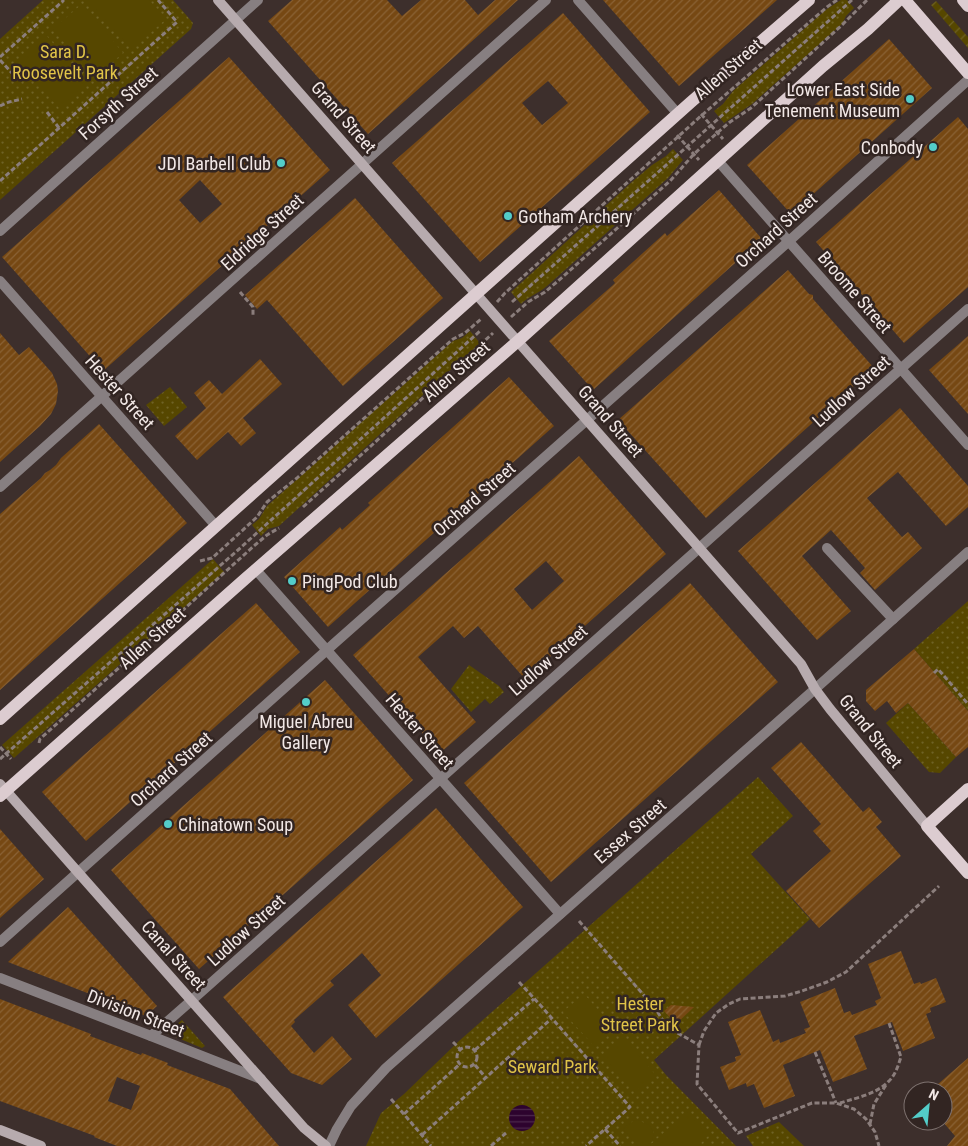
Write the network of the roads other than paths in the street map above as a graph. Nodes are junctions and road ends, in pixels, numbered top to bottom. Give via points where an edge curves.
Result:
1 (218, 0) edge
2 (258, 0) edge
3 (546, 0) edge
4 (578, 0) edge
5 (809, 0) edge
6 (899, 0) edge
7 (905, 0) edge
8 (963, 0) edge
9 (968, 6) edge
10 (236, 20) junction
11 (968, 73) edge
12 (968, 80) edge
13 (678, 114) junction
14 (718, 161) junction
15 (363, 164) junction
16 (0, 231) edge
17 (789, 241) junction
18 (0, 281) edge
19 (476, 294) junction
20 (968, 309) edge
21 (518, 341) junction
22 (901, 369) junction
23 (102, 396) junction
24 (588, 420) junction
25 (968, 445) edge
26 (0, 487) edge
27 (216, 526) junction
28 (700, 548) junction
29 (827, 548) dead end
30 (968, 552) edge
31 (256, 570) junction
32 (893, 619) junction
33 (327, 651) junction
34 (815, 690) junction
35 (0, 719) edge
36 (439, 778) junction
37 (968, 789) edge
38 (2, 790) edge
39 (927, 826) junction
40 (79, 872) junction
41 (968, 873) edge
42 (560, 914) junction
43 (0, 942) edge
44 (0, 978) edge
45 (192, 1000) junction
46 (151, 1036) junction
47 (261, 1079) junction
48 (0, 1130) edge
49 (41, 1146) edge
50 (327, 1146) edge

1 - 10 main road, Grand Street
2 - 10 street, Forsyth Street
3 - 15 street, Eldridge Street
4 - 13 street
5 - 13 main road, Allen Street
6 - 14 main road, Allen Street
7 - 11 main road
8 - 9 main road
10 - 15 main road, Grand Street
10 - 16 street, Forsyth Street
12 - 17 street, Orchard Street
13 - 19 main road, Allen Street
14 - 17 street, Broome Street
14 - 21 main road, Allen Street
15 - 19 main road, Grand Street
15 - 23 street, Eldridge Street
17 - 22 street, Broome Street
17 - 24 street, Orchard Street
18 - 23 street, Hester Street
19 - 21 main road, Grand Street
19 - 27 main road, Allen Street
20 - 22 street, Ludlow Street
21 - 24 main road, Grand Street
21 - 31 main road, Allen Street
22 - 25 street, Broome Street
22 - 28 street, Ludlow Street
23 - 26 street, Eldridge Street
23 - 27 street, Hester Street
24 - 28 main road, Grand Street
24 - 33 street, Orchard Street
27 - 35 main road, Allen Street
28 - 34 main road, Grand Street via 801,664
28 - 36 street, Ludlow Street
29 - 32 street
30 - 32 street, Essex Street
31 - 33 street, Hester Street
31 - 38 main road, Allen Street via 34,766
32 - 34 street, Essex Street
33 - 36 street, Hester Street
33 - 40 street, Orchard Street
34 - 39 main road, Grand Street
34 - 42 street, Essex Street
36 - 42 street, Hester Street
36 - 45 street, Ludlow Street
37 - 39 main road
38 - 40 main road, Canal Street
39 - 41 main road, Grand Street
40 - 43 street, Orchard Street
40 - 45 main road, Canal Street
42 - 50 street, Essex Street via 386,1068 351,1106
44 - 46 street, Division Street
45 - 46 street, Ludlow Street
45 - 47 main road, Canal Street
46 - 47 street, Division Street
47 - 50 main road, Canal Street via 304,1128
48 - 49 main road

